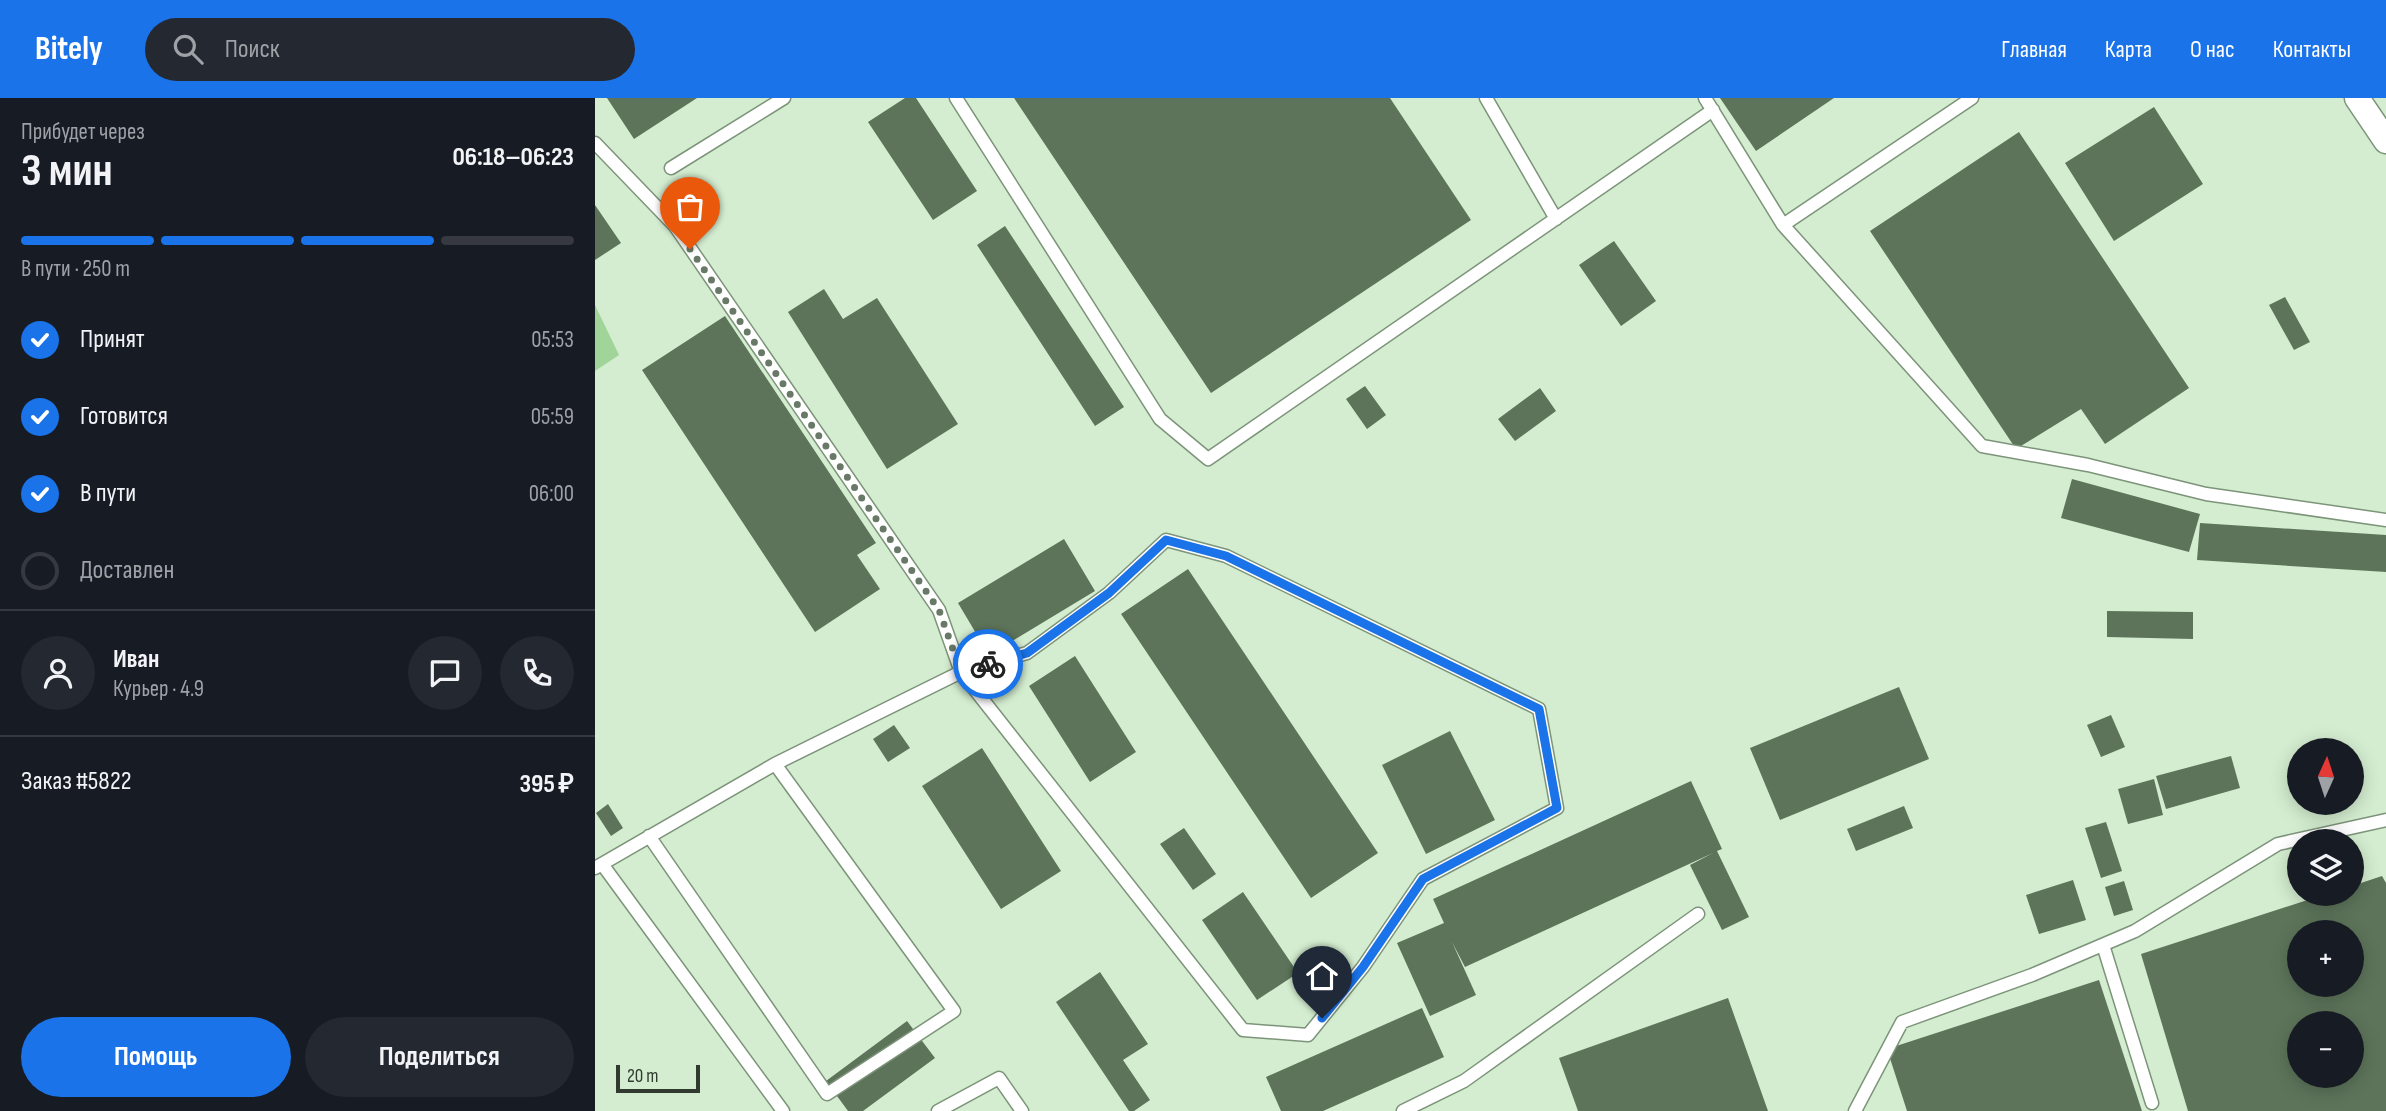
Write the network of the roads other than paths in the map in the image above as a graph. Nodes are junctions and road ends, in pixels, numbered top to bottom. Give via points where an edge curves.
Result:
1 (784, 98) edge
2 (955, 98) edge
3 (1486, 98) edge
4 (1705, 98) edge
5 (1972, 98) edge
6 (2357, 98) edge
7 (1713, 110) junction
8 (2386, 141) edge
9 (595, 143) edge
10 (671, 168) dead end
11 (1556, 219) junction
12 (1783, 225) junction
13 (2386, 520) edge
14 (961, 672) junction
15 (775, 764) junction
16 (2386, 820) edge
17 (649, 836) junction
18 (599, 866) edge
19 (1697, 914) dead end
20 (2103, 945) junction
21 (2152, 1103) dead end
22 (783, 1111) edge
23 (938, 1111) edge
24 (1022, 1111) edge
25 (1402, 1111) edge
26 (1854, 1111) edge

1 - 10 lane
2 - 11 lane via 1160,419 1208,459
3 - 11 lane
4 - 7 lane
5 - 12 lane
6 - 8 street
7 - 11 lane
7 - 12 lane
9 - 14 lane via 675,226 939,610
12 - 13 lane via 1982,446 2088,465 2206,494
14 - 14 lane via 1243,1030 1308,1035 1363,967 1423,879 1557,808 1539,709 1226,556 1166,540 1109,593 1027,653
14 - 15 lane
15 - 17 lane
15 - 17 lane via 954,1011 827,1094
16 - 20 lane via 2278,844
17 - 18 lane
18 - 22 lane
19 - 25 lane via 1464,1081
20 - 21 lane
20 - 26 lane via 1902,1021
23 - 24 lane via 999,1079

